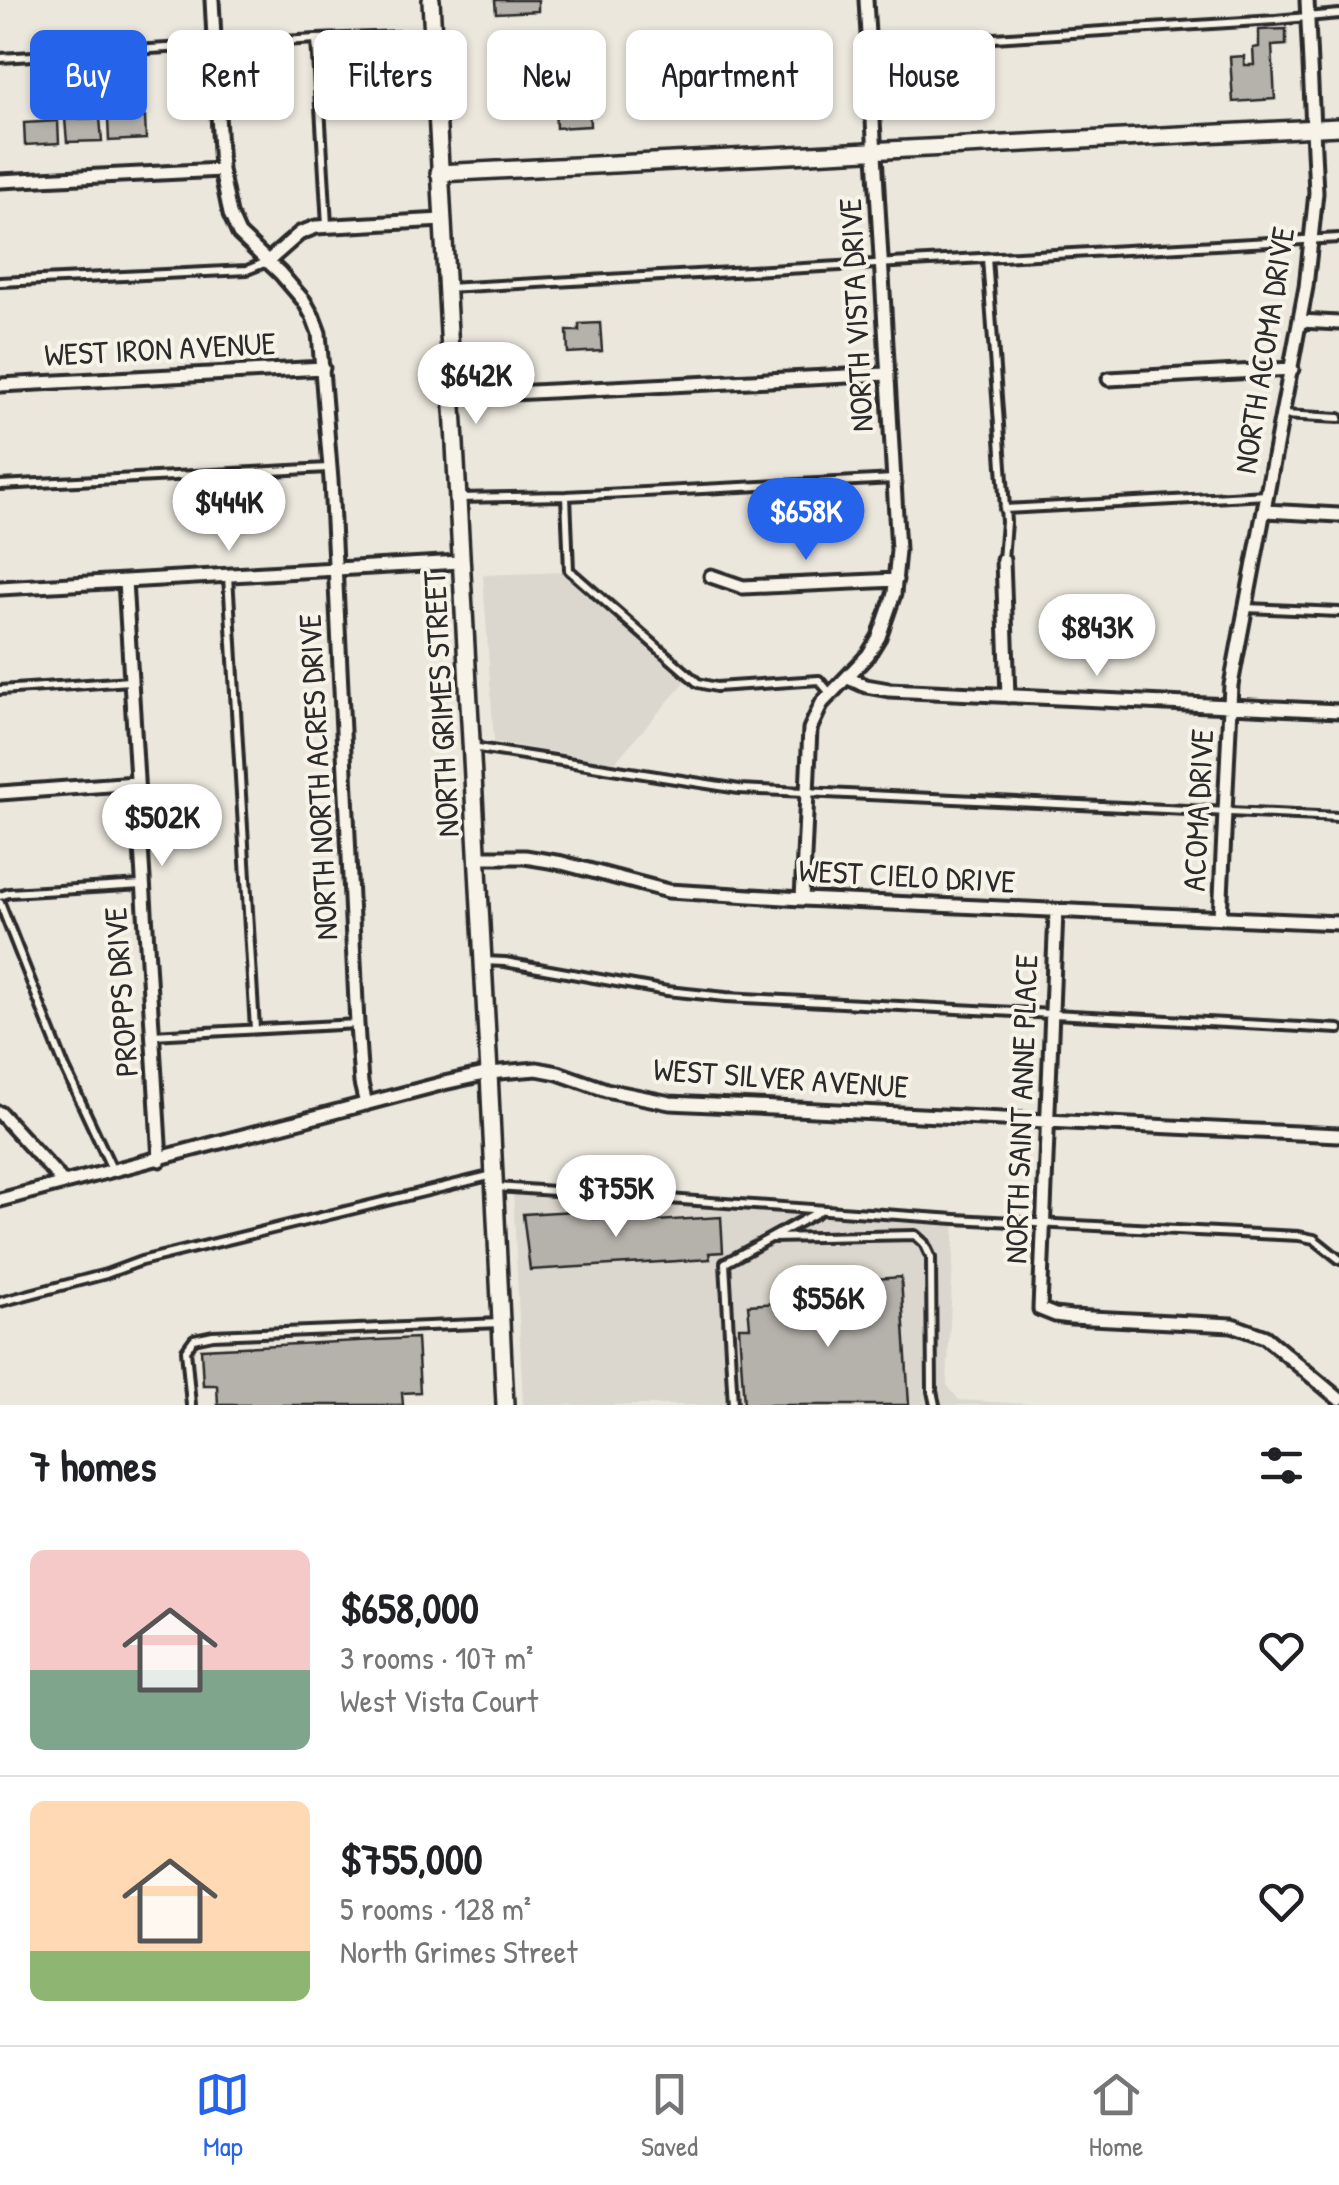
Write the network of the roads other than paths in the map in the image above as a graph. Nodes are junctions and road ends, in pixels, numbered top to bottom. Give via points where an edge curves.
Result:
1 (212, 0) edge
2 (430, 0) edge
3 (866, 0) edge
4 (1307, 0) edge
5 (1339, 14) edge
6 (1308, 15) junction
7 (215, 30) edge
8 (432, 30) edge
9 (868, 30) edge
10 (995, 38) edge
11 (167, 49) edge
12 (0, 58) edge
13 (219, 120) edge
14 (321, 120) edge
15 (436, 120) edge
16 (872, 120) edge
17 (1339, 127) edge
18 (1313, 128) junction
19 (874, 152) junction
20 (221, 170) junction
21 (439, 173) junction
22 (0, 181) edge
23 (442, 220) junction
24 (327, 226) junction
25 (1339, 238) edge
26 (1311, 240) junction
27 (987, 258) junction
28 (267, 262) junction
29 (881, 262) junction
30 (0, 282) edge
31 (446, 288) junction
32 (1300, 322) junction
33 (1339, 324) edge
34 (323, 368) junction
35 (1292, 369) junction
36 (887, 374) junction
37 (1109, 378) dead end
38 (0, 385) edge
39 (452, 396) junction
40 (1283, 415) junction
41 (1339, 418) edge
42 (330, 468) junction
43 (894, 479) junction
44 (0, 485) edge
45 (1268, 495) junction
46 (566, 496) junction
47 (457, 498) junction
48 (1004, 509) junction
49 (1265, 511) junction
50 (1339, 516) edge
51 (1003, 560) joint
52 (460, 562) junction
53 (336, 569) junction
54 (228, 575) junction
55 (710, 576) dead end
56 (896, 580) junction
57 (125, 581) junction
58 (0, 588) edge
59 (1244, 608) junction
60 (1339, 612) edge
61 (848, 678) junction
62 (130, 681) junction
63 (0, 690) edge
64 (830, 693) junction
65 (1008, 696) junction
66 (1230, 706) junction
67 (1339, 711) edge
68 (471, 746) junction
69 (136, 783) junction
70 (805, 792) junction
71 (0, 793) edge
72 (1225, 811) junction
73 (1339, 817) edge
74 (477, 857) junction
75 (142, 885) junction
76 (0, 899) edge
77 (802, 899) junction
78 (1056, 910) junction
79 (1220, 918) junction
80 (1339, 923) edge
81 (483, 961) junction
82 (1053, 1014) junction
83 (357, 1024) junction
84 (255, 1029) junction
85 (1339, 1029) edge
86 (151, 1035) junction
87 (489, 1073) junction
88 (366, 1104) junction
89 (0, 1113) edge
90 (1047, 1121) junction
91 (1339, 1135) edge
92 (160, 1160) junction
93 (113, 1171) junction
94 (494, 1181) junction
95 (64, 1183) junction
96 (0, 1200) edge
97 (821, 1211) junction
98 (1044, 1223) junction
99 (771, 1238) junction
100 (1339, 1258) edge
101 (0, 1302) edge
102 (501, 1322) junction
103 (1339, 1399) edge
104 (191, 1405) edge
105 (505, 1405) edge
106 (733, 1405) edge
107 (935, 1405) edge

1 - 7 street, NORTH NORTH ACRES DRIVE
2 - 8 main road, NORTH GRIMES STREET
3 - 9 street, NORTH VISTA DRIVE
4 - 6 street, NORTH ACOMA DRIVE
5 - 6 lane
6 - 10 lane
6 - 18 street, NORTH ACOMA DRIVE
11 - 12 lane
13 - 20 street, NORTH NORTH ACRES DRIVE
14 - 24 lane
15 - 21 main road, NORTH GRIMES STREET
16 - 19 street, NORTH VISTA DRIVE
17 - 18 main road
18 - 19 main road
18 - 26 street, NORTH ACOMA DRIVE
19 - 21 main road
19 - 29 street, NORTH VISTA DRIVE
20 - 22 street
20 - 28 street, NORTH NORTH ACRES DRIVE via 239,234
21 - 23 main road, NORTH GRIMES STREET
23 - 24 street
23 - 31 main road, NORTH GRIMES STREET
24 - 28 street via 300,234
25 - 26 lane
26 - 27 lane
26 - 32 street, NORTH ACOMA DRIVE
27 - 29 lane
27 - 48 lane
28 - 30 lane via 246,270
28 - 34 street, NORTH NORTH ACRES DRIVE via 313,317
29 - 31 lane
29 - 36 street, NORTH VISTA DRIVE
31 - 39 main road, NORTH GRIMES STREET
32 - 33 street
32 - 35 street, NORTH ACOMA DRIVE
34 - 38 street, WEST IRON AVENUE
34 - 42 street, NORTH NORTH ACRES DRIVE
35 - 37 street
35 - 40 street, NORTH ACOMA DRIVE
36 - 39 street
36 - 43 street, NORTH VISTA DRIVE
39 - 47 main road, NORTH GRIMES STREET
40 - 41 lane
40 - 45 street, NORTH ACOMA DRIVE
42 - 44 lane
42 - 53 street, NORTH NORTH ACRES DRIVE
43 - 46 lane
43 - 56 street, NORTH VISTA DRIVE
45 - 48 lane
45 - 49 street, NORTH ACOMA DRIVE
46 - 47 lane
46 - 64 lane via 569,570 698,683 819,680
47 - 52 main road, NORTH GRIMES STREET
48 - 51 lane
49 - 50 street
49 - 59 street, NORTH ACOMA DRIVE
51 - 65 street
52 - 53 street
52 - 68 main road, NORTH GRIMES STREET
53 - 54 street
53 - 83 street, NORTH NORTH ACRES DRIVE
54 - 57 street
54 - 84 lane
55 - 56 street via 743,587
56 - 61 street, NORTH VISTA DRIVE via 879,638
57 - 58 street
57 - 62 street, PROPPS DRIVE
59 - 60 lane
59 - 66 street, NORTH ACOMA DRIVE
61 - 64 street, NORTH VISTA DRIVE
61 - 65 street via 889,690
62 - 63 lane
62 - 69 street, PROPPS DRIVE
64 - 70 street, NORTH VISTA DRIVE via 810,729
65 - 66 street
66 - 67 street
66 - 72 street, ACOMA DRIVE
68 - 70 lane via 671,780
68 - 74 main road, NORTH GRIMES STREET
69 - 71 street
69 - 75 street, PROPPS DRIVE
70 - 72 lane
70 - 77 street, NORTH VISTA DRIVE
72 - 73 lane
72 - 79 street, ACOMA DRIVE
74 - 77 street, WEST CIELO DRIVE via 562,863 668,891
74 - 81 main road, NORTH GRIMES STREET
75 - 76 lane via 9,893
75 - 86 street, PROPPS DRIVE
76 - 93 lane via 58,1052
77 - 78 street, WEST CIELO DRIVE
78 - 79 street, WEST CIELO DRIVE
78 - 82 street, NORTH SAINT ANNE PLACE
79 - 80 street, WEST CIELO DRIVE
81 - 82 lane via 726,997
81 - 87 main road, NORTH GRIMES STREET
82 - 85 lane
82 - 90 street, NORTH SAINT ANNE PLACE
83 - 84 lane
83 - 88 street, NORTH NORTH ACRES DRIVE
84 - 86 lane
86 - 92 street, PROPPS DRIVE
87 - 88 street, WEST SILVER AVENUE
87 - 90 street, WEST SILVER AVENUE via 558,1073 670,1103
87 - 94 main road, NORTH GRIMES STREET
88 - 92 street, WEST SILVER AVENUE
89 - 95 street
90 - 91 street, WEST SILVER AVENUE
90 - 98 street, NORTH SAINT ANNE PLACE
92 - 93 street, WEST SILVER AVENUE
93 - 95 street, WEST SILVER AVENUE
94 - 97 lane
94 - 101 lane via 141,1261
94 - 102 main road, NORTH GRIMES STREET
95 - 96 street, WEST SILVER AVENUE
97 - 98 lane
97 - 99 lane
98 - 100 lane via 1299,1236
98 - 103 street, NORTH SAINT ANNE PLACE via 1040,1309 1071,1317 1232,1324 1264,1337
99 - 106 lane via 725,1263
99 - 107 lane via 915,1235 924,1243 931,1258
102 - 104 lane via 194,1339 186,1350
102 - 105 main road, NORTH GRIMES STREET

